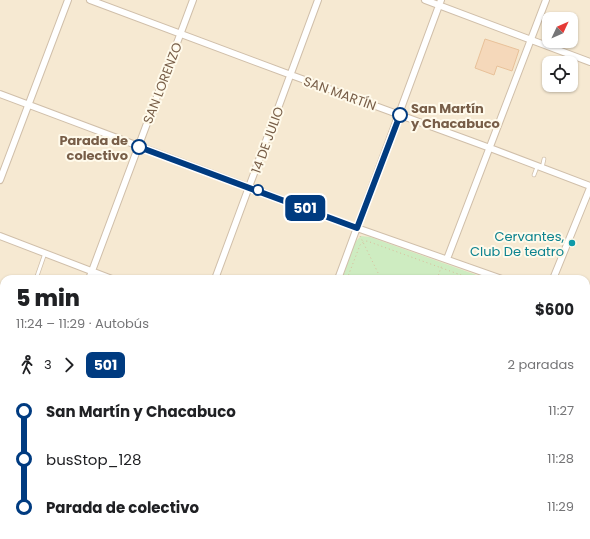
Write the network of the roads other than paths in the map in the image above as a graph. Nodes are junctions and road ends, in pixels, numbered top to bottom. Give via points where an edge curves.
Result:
1 (68, 0) edge
2 (90, 0) edge
3 (193, 0) edge
4 (318, 0) edge
5 (425, 0) edge
6 (546, 0) edge
7 (440, 3) edge
8 (181, 34) junction
9 (531, 40) junction
10 (590, 62) edge
11 (291, 75) junction
12 (0, 94) edge
13 (28, 105) junction
14 (400, 115) junction
15 (139, 146) junction
16 (490, 148) junction
17 (544, 159) dead end
18 (540, 167) junction
19 (534, 175) dead end
20 (0, 180) edge
21 (249, 187) junction
22 (590, 187) edge
23 (357, 228) junction
24 (0, 236) edge
25 (45, 253) junction
26 (446, 259) junction
27 (92, 272) junction
28 (37, 275) edge
29 (91, 275) edge
30 (101, 275) edge
31 (216, 275) edge
32 (339, 275) edge
33 (491, 275) edge
34 (555, 275) edge

1 - 13 street
2 - 8 street, SAN MARTÍN
3 - 8 street, SAN LORENZO
4 - 11 street, 14 DE JULIO
5 - 7 street
6 - 9 street
7 - 9 street
7 - 14 street
8 - 11 street, SAN MARTÍN
8 - 15 street, SAN LORENZO
9 - 10 street
9 - 16 street
11 - 14 street, SAN MARTÍN
11 - 21 street, 14 DE JULIO
12 - 13 street
13 - 15 street
13 - 20 street
14 - 16 street, SAN MARTÍN
14 - 23 street
15 - 21 street
15 - 27 street, SAN LORENZO
16 - 18 street, SAN MARTÍN
16 - 26 street
17 - 18 lane
18 - 19 lane
18 - 22 street, SAN MARTÍN
21 - 23 street
21 - 31 street, 14 DE JULIO
22 - 34 street
23 - 26 street
23 - 32 street
24 - 25 street
25 - 27 street
25 - 28 lane
26 - 33 street
27 - 29 street, SAN LORENZO
27 - 30 street

